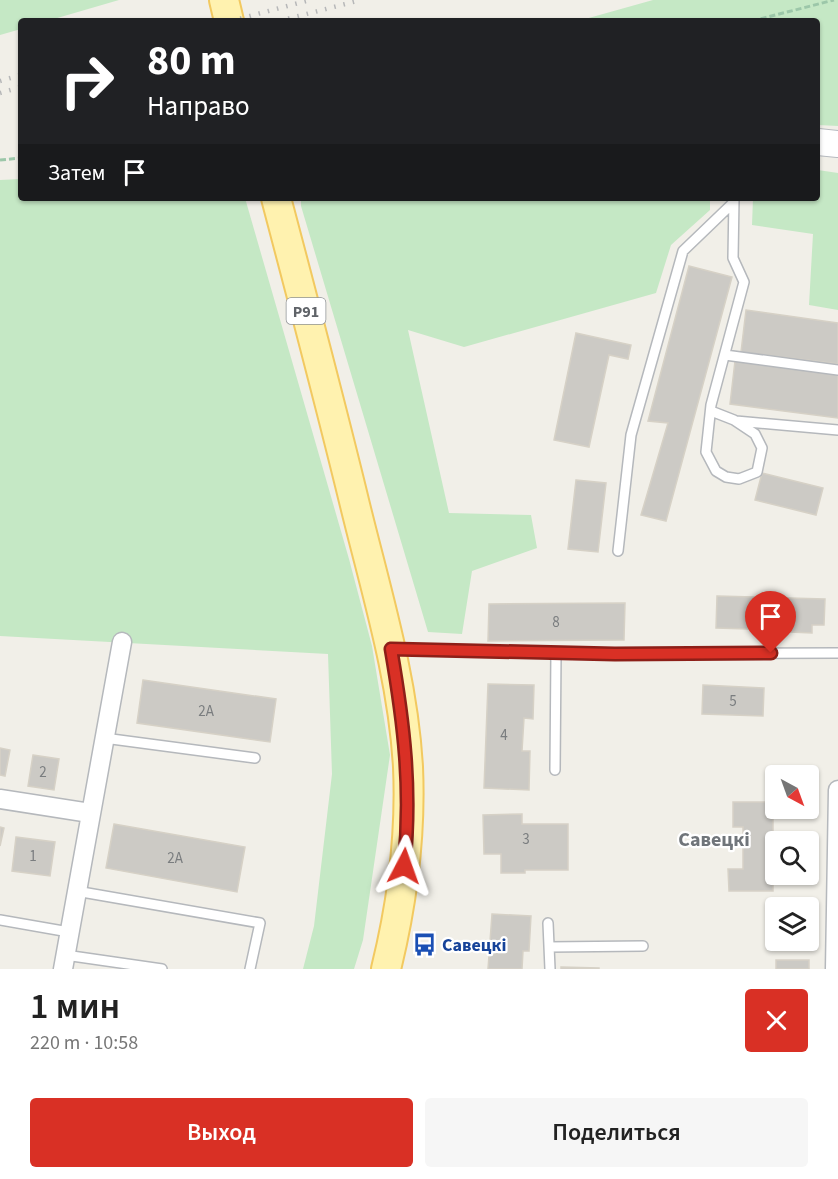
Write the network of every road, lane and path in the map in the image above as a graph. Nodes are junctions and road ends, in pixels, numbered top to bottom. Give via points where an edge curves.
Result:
1 (224, 0) edge
2 (834, 0) edge
3 (228, 18) edge
4 (764, 18) edge
5 (820, 142) edge
6 (838, 144) edge
7 (18, 158) edge
8 (0, 160) edge
9 (277, 201) edge
10 (733, 201) edge
11 (734, 201) edge
12 (724, 355) junction
13 (838, 370) edge
14 (711, 411) junction
15 (734, 420) junction
16 (838, 429) edge
17 (618, 551) dead end
18 (122, 642) dead end
19 (391, 649) junction
20 (556, 653) junction
21 (838, 653) edge
22 (105, 738) junction
23 (255, 758) dead end
24 (555, 770) dead end
25 (838, 790) edge
26 (0, 799) edge
27 (90, 813) junction
28 (76, 891) junction
29 (0, 920) edge
30 (548, 923) dead end
31 (69, 932) junction
32 (643, 946) dead end
33 (549, 947) junction
34 (64, 962) edge
35 (162, 969) edge
36 (250, 969) edge
37 (386, 969) edge
38 (550, 969) edge
39 (835, 969) edge

1 - 3 main road
2 - 4 path
5 - 6 street
7 - 8 path
9 - 19 main road, Р91
10 - 17 lane via 683,251 631,435
11 - 12 lane via 733,258 744,282
12 - 13 lane
12 - 14 lane
14 - 15 lane
14 - 15 lane via 706,452 716,471 739,479 757,472 762,448 755,434
15 - 16 lane
18 - 22 street
19 - 20 lane
19 - 37 main road, Р91 via 408,779 398,924
20 - 21 lane
20 - 24 lane
22 - 23 lane
22 - 27 street
25 - 39 street
26 - 27 street
27 - 28 street
28 - 31 street
28 - 36 lane via 260,922
29 - 31 lane
30 - 33 lane
31 - 34 street
32 - 33 lane
33 - 38 lane
34 - 35 lane

